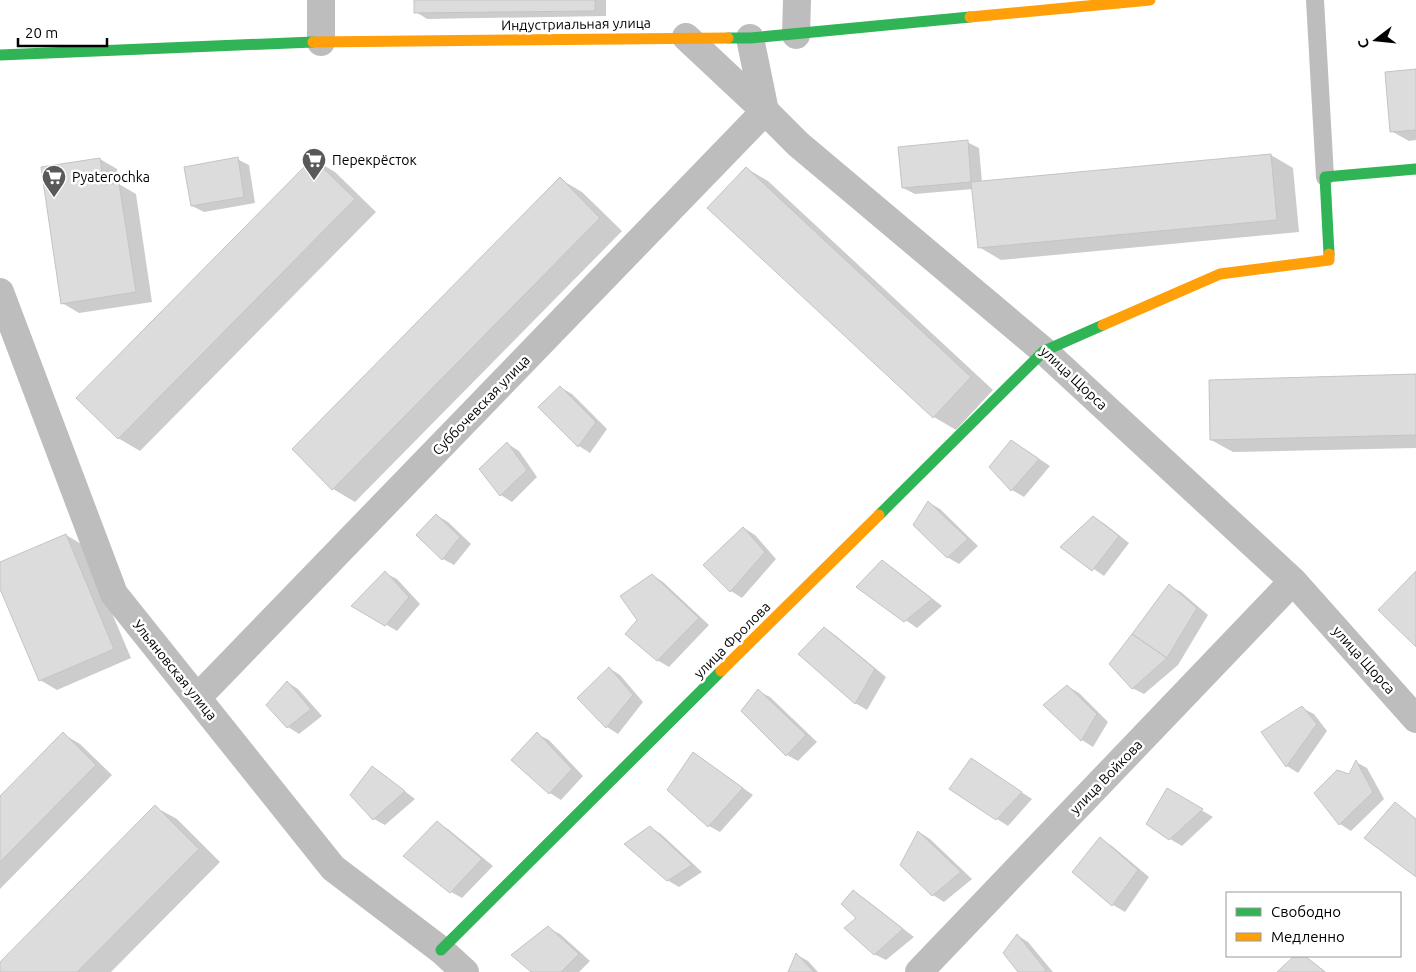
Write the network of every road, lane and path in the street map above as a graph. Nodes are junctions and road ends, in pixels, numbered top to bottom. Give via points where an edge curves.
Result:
1 (321, 0) edge
2 (797, 0) edge
3 (1150, 0) edge
4 (1315, 0) edge
5 (796, 35) junction
6 (686, 37) junction
7 (750, 38) junction
8 (321, 42) junction
9 (0, 55) edge
10 (764, 111) junction
11 (1416, 169) edge
12 (1325, 177) junction
13 (0, 292) edge
14 (1044, 351) junction
15 (1294, 581) junction
16 (197, 698) junction
17 (1416, 719) edge
18 (441, 950) junction
19 (465, 972) edge
20 (919, 972) edge

1 - 8 street
2 - 5 street
3 - 5 street, Индустриальная улица
4 - 12 lane
5 - 7 street, Индустриальная улица
6 - 7 street, Индустриальная улица
6 - 8 street, Индустриальная улица
6 - 10 street, улица Щорса
7 - 10 street
8 - 9 street, Индустриальная улица
10 - 14 street, улица Щорса via 798,144
10 - 16 street, Суббочевская улица
11 - 12 street
12 - 14 street via 1328,260 1220,274
13 - 16 street, Ульяновская улица via 114,594
14 - 15 street, улица Щорса
14 - 18 street, улица Фролова
15 - 17 street, улица Щорса
15 - 20 street, улица Войкова
16 - 18 street, Ульяновская улица via 333,868
18 - 19 street, Ульяновская улица

